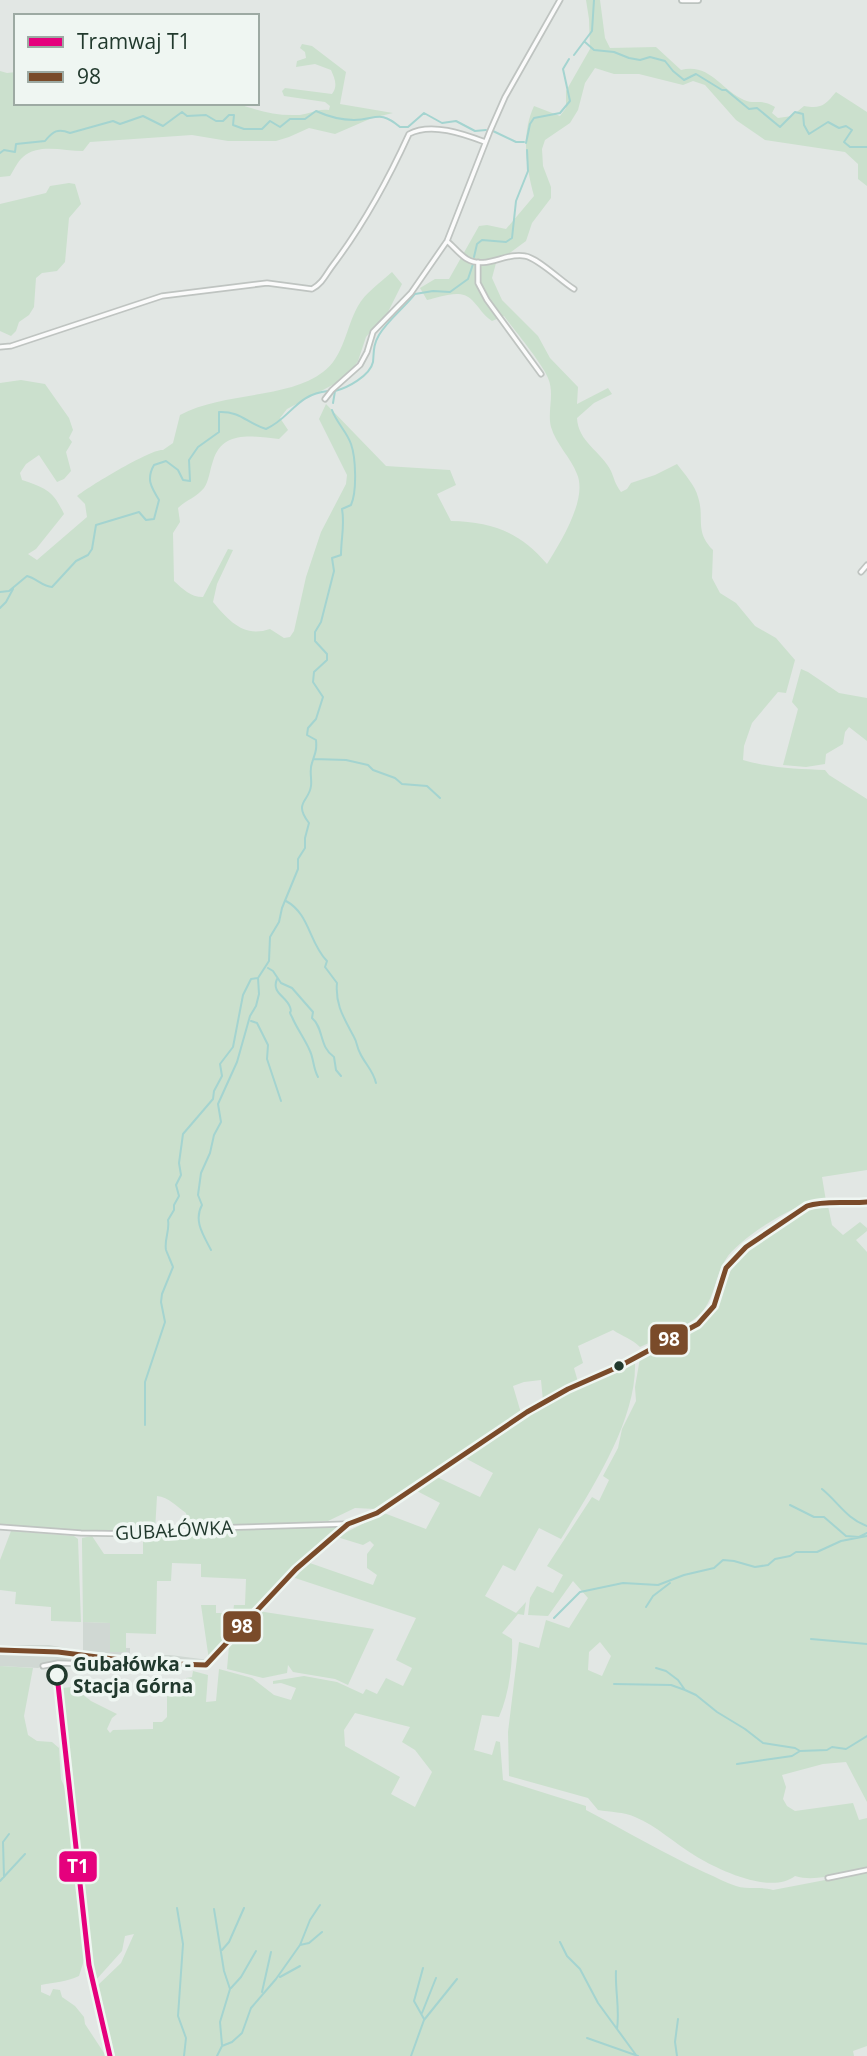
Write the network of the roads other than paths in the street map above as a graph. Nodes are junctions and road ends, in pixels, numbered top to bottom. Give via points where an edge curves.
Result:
1 (558, 0) edge
2 (682, 0) edge
3 (698, 0) edge
4 (485, 142) junction
5 (447, 240) junction
6 (478, 262) junction
7 (574, 289) dead end
8 (0, 347) edge
9 (541, 374) dead end
10 (325, 399) dead end
11 (867, 565) edge
12 (861, 572) dead end
13 (867, 1202) edge
14 (348, 1524) junction
15 (0, 1527) edge
16 (0, 1650) edge
17 (121, 1665) dead end
18 (43, 1666) dead end
19 (867, 1870) edge
20 (828, 1878) dead end

1 - 4 street
2 - 3 street
4 - 5 street
4 - 8 street via 435,130 409,134 361,226 326,277 312,289 267,283 162,296
5 - 6 street via 468,260
5 - 10 street via 411,293 373,332 360,365
6 - 7 street via 526,256
6 - 9 street via 478,283 487,300
11 - 12 street
13 - 14 street, GUBAŁÓWKA via 817,1203 789,1217 746,1247 726,1268 714,1306 698,1324 527,1412 377,1513
14 - 15 street, GUBAŁÓWKA via 138,1534
14 - 16 street, GUBAŁÓWKA via 296,1569 206,1665
17 - 18 street
19 - 20 street

